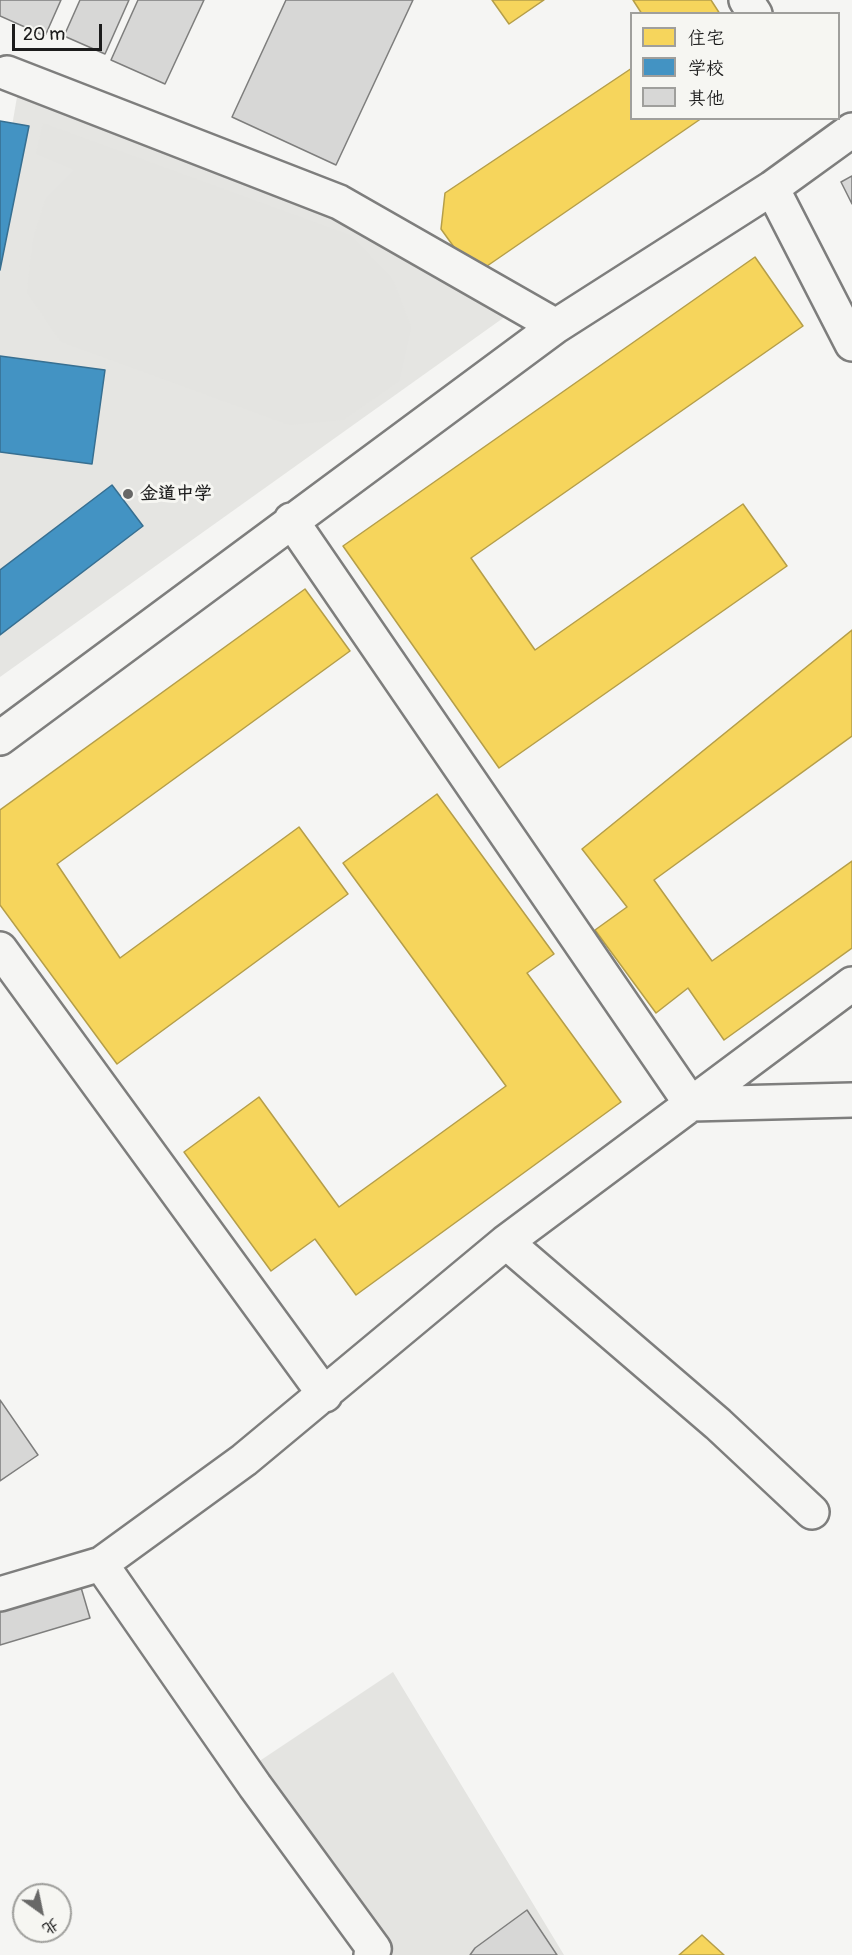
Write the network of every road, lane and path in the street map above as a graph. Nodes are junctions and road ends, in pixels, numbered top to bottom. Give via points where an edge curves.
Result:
1 (7, 73) dead end
2 (840, 129) edge
3 (772, 188) junction
4 (556, 326) junction
5 (852, 344) edge
6 (291, 520) junction
7 (0, 738) edge
8 (0, 949) edge
9 (852, 984) edge
10 (852, 1100) edge
11 (691, 1104) junction
12 (506, 1242) junction
13 (325, 1395) junction
14 (812, 1512) dead end
15 (101, 1564) junction
16 (0, 1594) edge
17 (371, 1955) edge

1 - 4 street via 339,202
2 - 3 street
3 - 4 street
3 - 5 street
4 - 6 street
6 - 7 street
6 - 11 street
8 - 13 street
9 - 11 street
10 - 11 street
11 - 12 street
12 - 13 street
12 - 14 street via 718,1424
13 - 15 street via 244,1460
15 - 16 street
15 - 17 street via 374,1949

